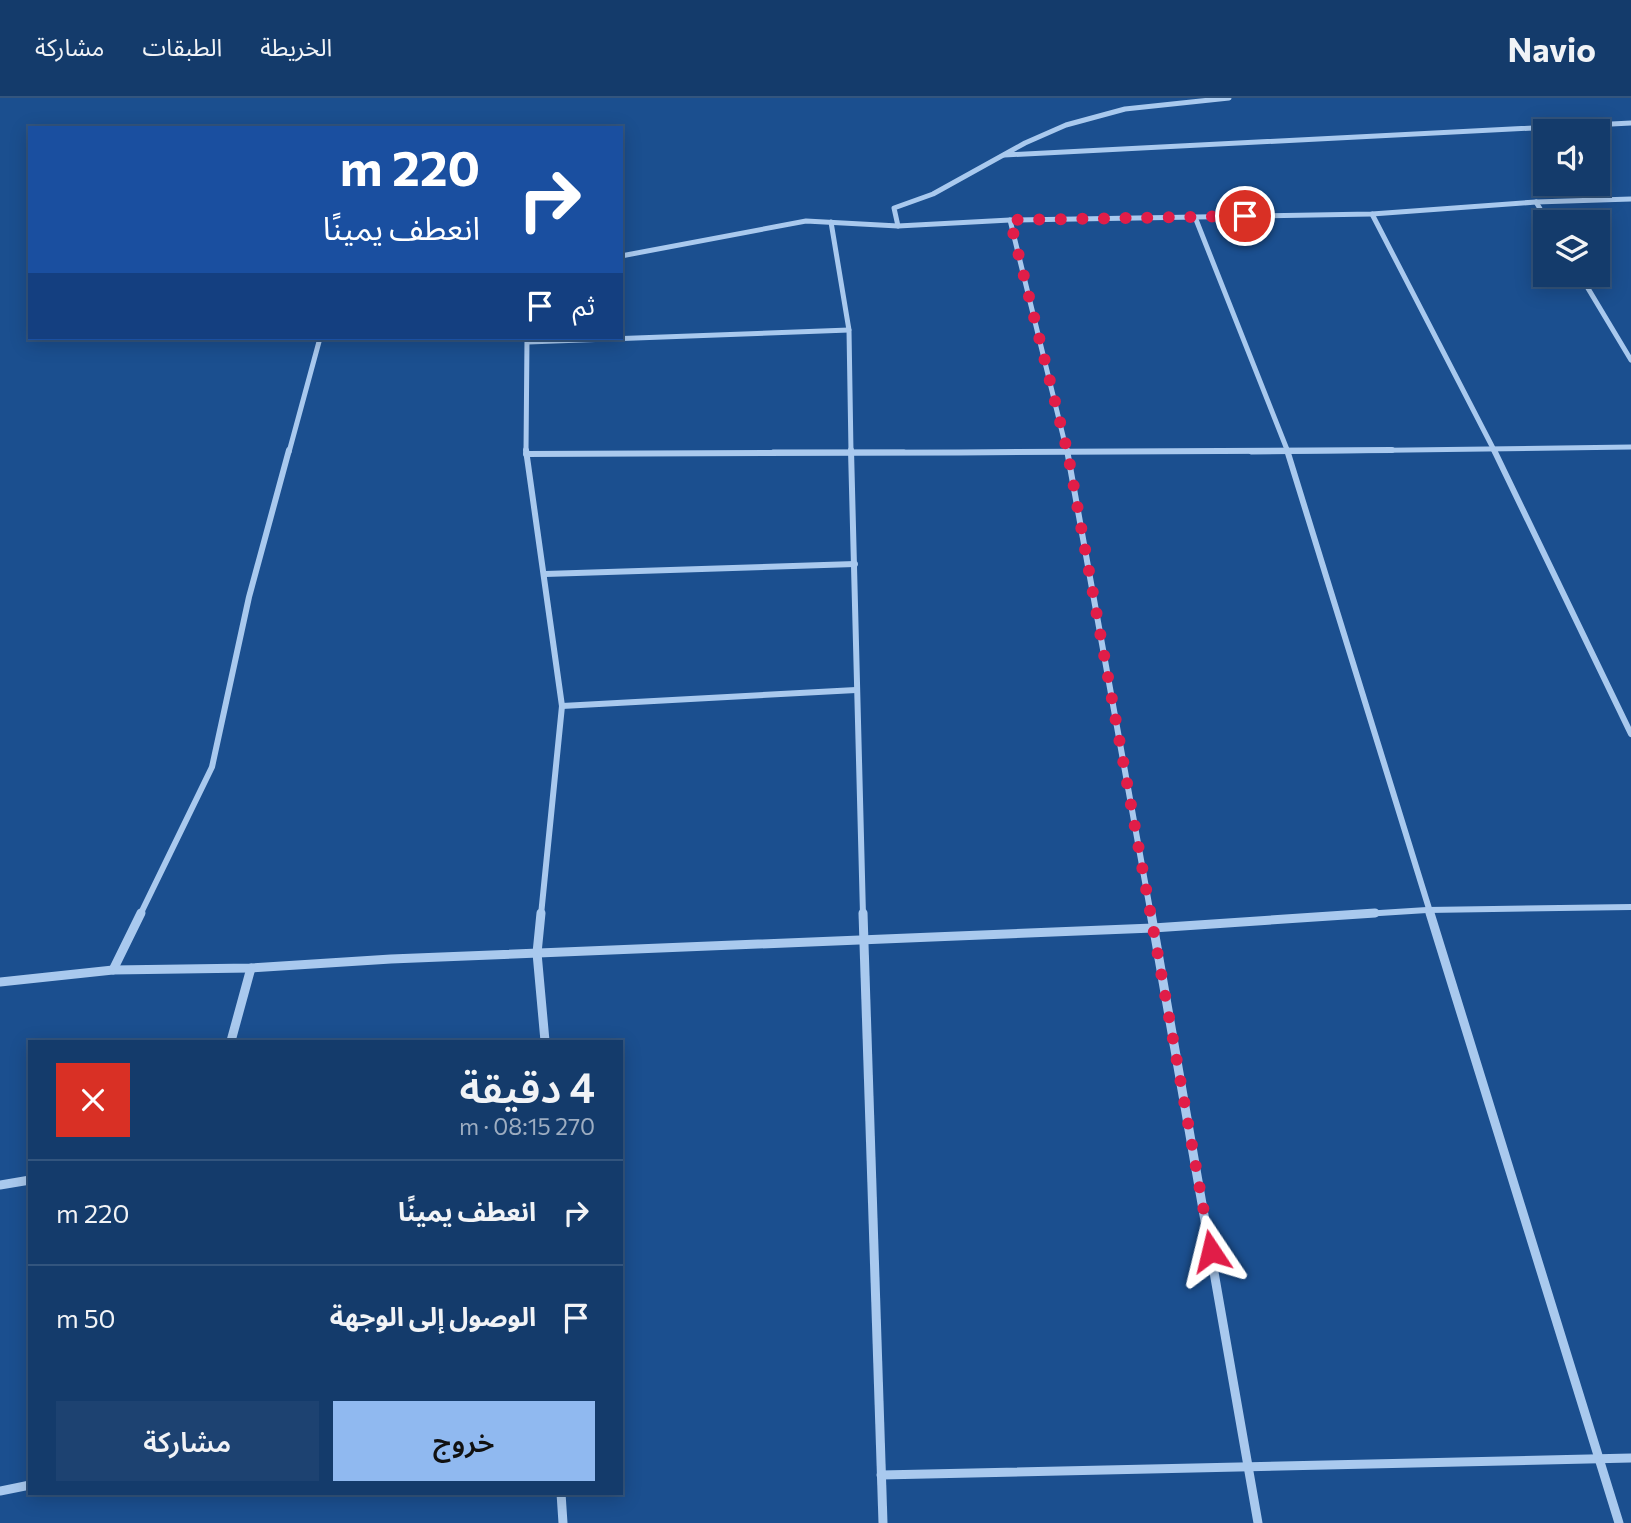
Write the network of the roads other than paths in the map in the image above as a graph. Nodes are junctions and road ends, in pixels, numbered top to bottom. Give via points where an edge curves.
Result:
1 (1229, 98) edge
2 (1631, 123) edge
3 (1004, 155) junction
4 (1631, 199) edge
5 (1536, 202) junction
6 (1541, 210) edge
7 (1372, 214) junction
8 (1195, 217) junction
9 (1010, 220) junction
10 (831, 222) junction
11 (898, 226) junction
12 (623, 256) edge
13 (1587, 287) edge
14 (849, 330) junction
15 (623, 337) edge
16 (319, 340) edge
17 (528, 340) edge
18 (1631, 360) edge
19 (1493, 446) junction
20 (1631, 447) edge
21 (1286, 450) junction
22 (852, 451) junction
23 (526, 454) junction
24 (1068, 454) junction
25 (855, 564) junction
26 (545, 574) junction
27 (856, 690) junction
28 (562, 706) junction
29 (1631, 734) edge
30 (1631, 907) edge
31 (1427, 910) junction
32 (1153, 928) junction
33 (864, 940) junction
34 (537, 953) junction
35 (251, 968) junction
36 (113, 970) junction
37 (0, 982) edge
38 (231, 1040) edge
39 (544, 1040) edge
40 (28, 1180) edge
41 (0, 1185) edge
42 (1600, 1458) junction
43 (1631, 1458) edge
44 (1250, 1466) junction
45 (881, 1475) junction
46 (28, 1485) edge
47 (0, 1491) edge
48 (561, 1495) edge
49 (563, 1523) edge
50 (883, 1523) edge
51 (1258, 1523) edge
52 (1619, 1523) edge

1 - 3 street via 1099,115 1066,125
2 - 3 street
3 - 11 street via 933,194 894,208
4 - 5 street
5 - 6 street
5 - 7 street
7 - 8 street
7 - 19 street
8 - 9 street
8 - 21 street
9 - 11 street
9 - 24 street
10 - 11 street
10 - 12 street via 806,221
10 - 14 street
13 - 18 street
14 - 15 street
14 - 22 street
16 - 36 street via 250,597 212,767
17 - 23 street
19 - 20 street
19 - 21 street
19 - 29 street
21 - 24 street
21 - 31 street
22 - 23 street
22 - 24 street
22 - 25 street
23 - 26 street
24 - 32 street
25 - 26 street
25 - 27 street
26 - 28 street
27 - 28 street
27 - 33 street
28 - 34 street
30 - 31 street
31 - 32 street
31 - 42 street
32 - 33 street
32 - 44 street
33 - 34 street
33 - 45 street
34 - 35 street
34 - 39 street
35 - 36 street
35 - 38 street
36 - 37 street
40 - 41 street
42 - 43 street
42 - 44 street
42 - 52 street
44 - 45 street
44 - 51 street
45 - 50 street
46 - 47 street
48 - 49 street

